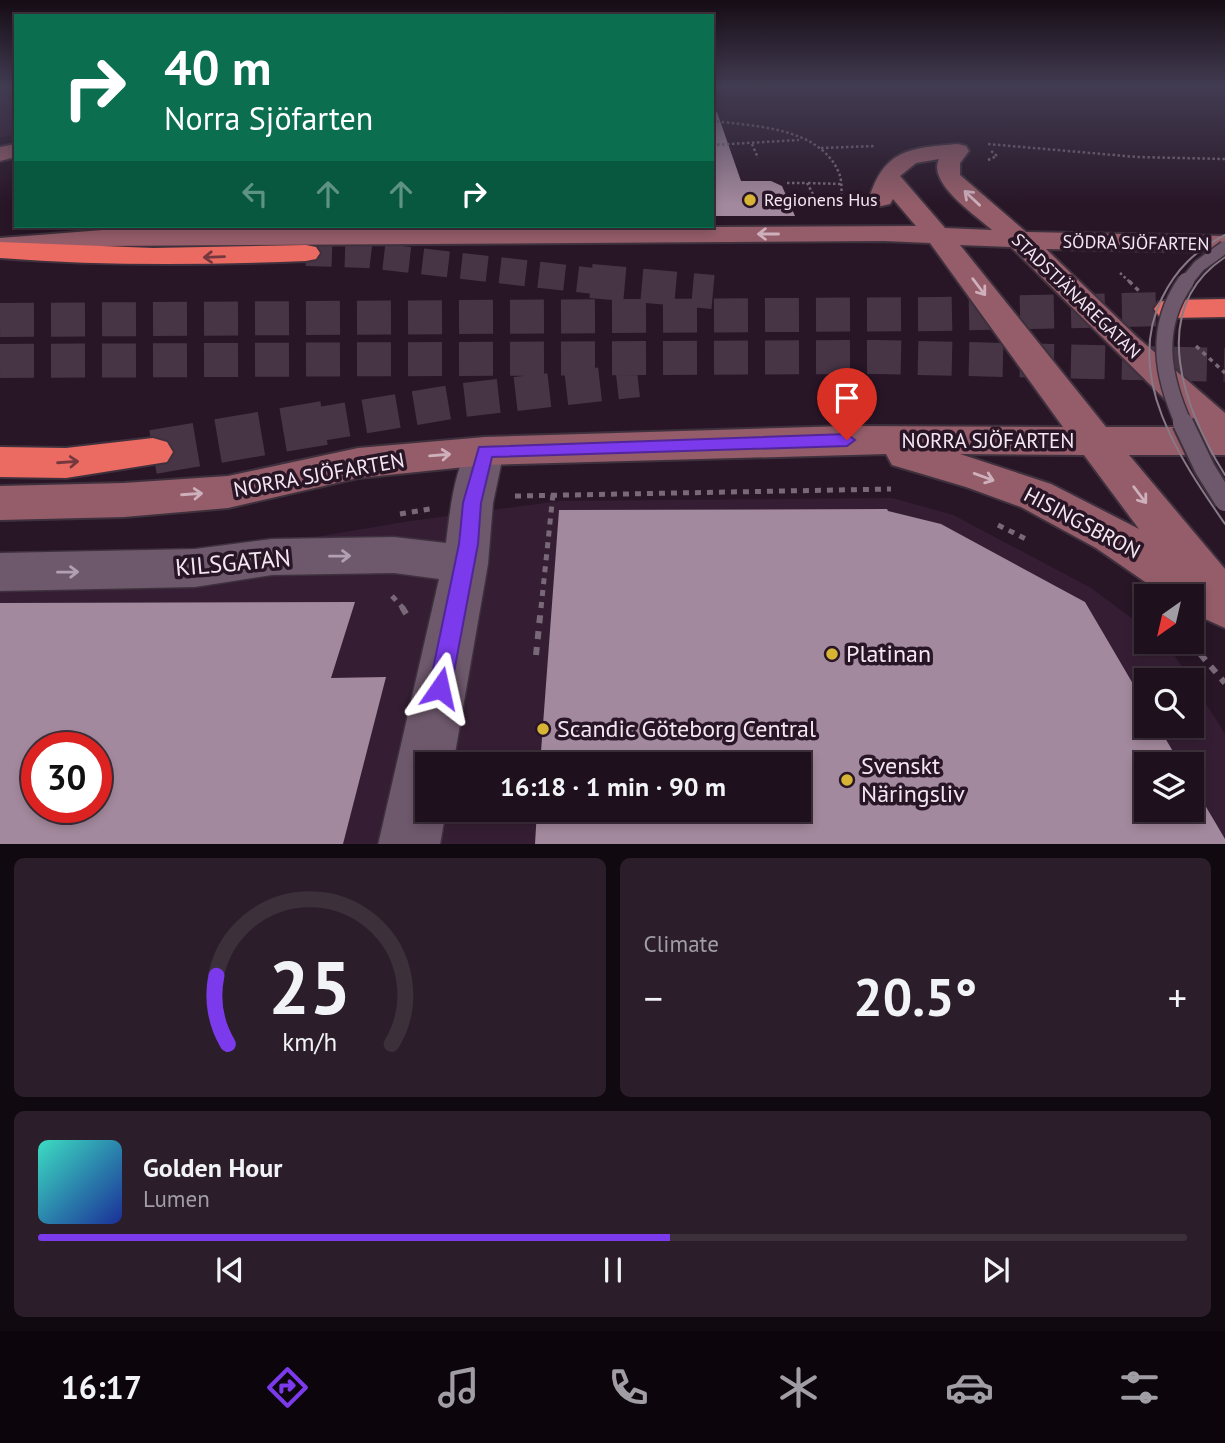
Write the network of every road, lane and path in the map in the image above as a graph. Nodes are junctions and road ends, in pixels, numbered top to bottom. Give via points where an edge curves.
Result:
1 (750, 126) edge
2 (803, 139) junction
3 (752, 144) junction
4 (985, 144) dead end
5 (714, 145) edge
6 (758, 158) dead end
7 (1225, 159) edge
8 (891, 172) junction
9 (787, 183) dead end
10 (807, 183) junction
11 (841, 184) junction
12 (822, 210) dead end
13 (872, 214) junction
14 (837, 234) junction
15 (937, 234) junction
16 (1019, 240) junction
17 (1225, 245) edge
18 (0, 248) edge
19 (306, 253) tunnel mouth
20 (1225, 308) edge
21 (1170, 309) tunnel mouth
22 (1225, 435) edge
23 (847, 440) junction
24 (1098, 441) junction
25 (1225, 441) edge
26 (153, 452) tunnel mouth
27 (485, 452) junction
28 (0, 462) edge
29 (903, 491) dead end
30 (553, 494) junction
31 (1225, 502) edge
32 (0, 503) edge
33 (472, 503) junction
34 (1060, 507) junction
35 (988, 520) dead end
36 (374, 555) junction
37 (464, 564) junction
38 (0, 572) edge
39 (1225, 608) edge
40 (406, 630) dead end
41 (1203, 654) edge
42 (536, 656) dead end
43 (1225, 683) edge
44 (408, 844) edge

1 - 2 path
2 - 3 path
2 - 11 path via 832,159
3 - 5 path
3 - 6 path
4 - 7 path
8 - 13 main road
8 - 15 main road
16 -> 8 main road, STADSTJÄNAREGATAN via 950,178 948,160 958,151 915,155
9 - 10 path
10 - 11 path
10 - 12 path
11 - 13 path via 841,206
13 - 14 main road, SÖDRA SJÖFARTEN via 859,227
14 - 15 main road, SÖDRA SJÖFARTEN
14 -> 18 main road, SÖDRA SJÖFARTEN via 103,238
15 - 16 main road, SÖDRA SJÖFARTEN
15 -> 24 main road
16 - 17 main road, SÖDRA SJÖFARTEN
16 - 22 main road, STADSTJÄNAREGATAN
17 - 31 lane, bridge via 1185,280 1169,311 1163,353 1175,406
19 -> 18 highway via 84,257
20 - 21 highway
23 - 24 main road, NORRA SJÖFARTEN
23 - 27 main road, NORRA SJÖFARTEN
23 -> 34 main road, HISINGSBRON via 960,469
24 - 25 main road, NORRA SJÖFARTEN
24 -> 39 main road, HISINGSBRON
28 -> 26 highway via 66,463
32 -> 27 main road, NORRA SJÖFARTEN via 228,492 358,463
27 - 33 street
29 - 30 path
30 - 33 path
30 - 42 path
33 - 36 path via 385,516
33 - 37 street
34 - 35 path via 1043,547
34 - 39 main road, HISINGSBRON
36 - 37 street, KILSGATAN
38 -> 36 street, KILSGATAN via 195,568 272,557
36 - 40 path via 364,583 399,601 408,616
37 - 44 street
41 - 43 path

